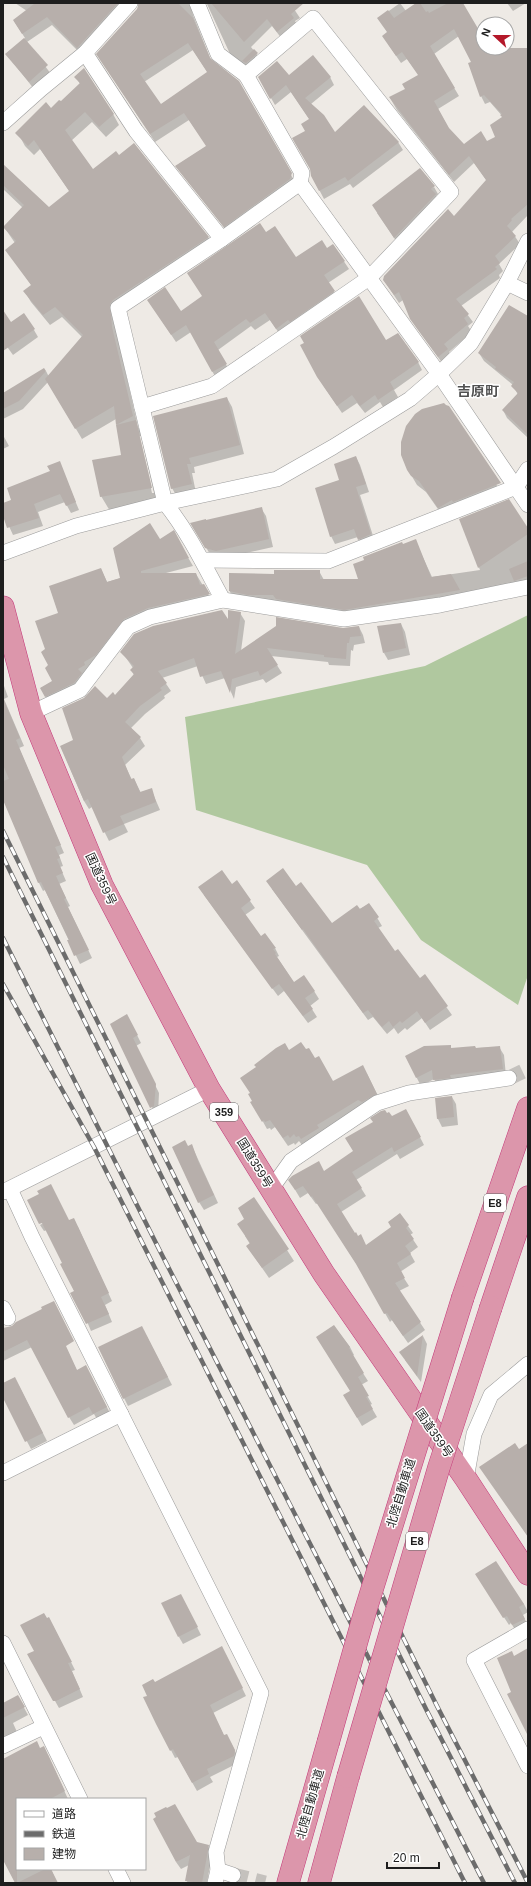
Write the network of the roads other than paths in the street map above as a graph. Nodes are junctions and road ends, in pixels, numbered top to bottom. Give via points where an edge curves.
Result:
1 (130, 3) edge
2 (197, 3) edge
3 (85, 53) junction
4 (246, 75) junction
5 (3, 123) edge
6 (300, 183) junction
7 (222, 239) junction
8 (528, 241) edge
9 (369, 278) junction
10 (507, 283) junction
11 (528, 293) edge
12 (439, 374) junction
13 (142, 407) junction
14 (528, 469) edge
15 (516, 487) junction
16 (165, 503) junction
17 (528, 505) edge
18 (3, 553) edge
19 (202, 560) junction
20 (528, 587) edge
21 (223, 600) junction
22 (3, 607) edge
23 (31, 713) junction
24 (509, 1078) tunnel mouth
25 (209, 1089) junction
26 (528, 1108) edge
27 (271, 1189) junction
28 (6, 1190) edge
29 (528, 1197) edge
30 (528, 1364) edge
31 (121, 1414) junction
32 (3, 1473) edge
33 (466, 1479) junction
34 (528, 1574) edge
35 (528, 1629) edge
36 (3, 1643) edge
37 (43, 1727) junction
38 (3, 1746) edge
39 (528, 1766) edge
40 (79, 1798) edge
41 (116, 1870) edge
42 (233, 1875) tunnel mouth
43 (217, 1876) edge
44 (123, 1883) edge
45 (288, 1883) edge
46 (319, 1883) edge

1 - 3 street
2 - 4 street via 218,54
3 - 5 street
3 - 7 street via 136,131
4 - 6 street via 302,173
4 - 9 street via 313,18 451,192
6 - 7 street
6 - 9 street
7 - 13 street via 118,308
8 - 10 street
9 - 12 street
9 - 13 street via 212,386
10 - 11 street
10 - 12 street via 471,343
12 - 15 street
12 - 16 street via 410,399 277,479
13 - 16 street
14 - 15 street
15 - 17 street
15 - 19 street via 328,560
16 - 18 street via 76,526
16 - 19 street
19 - 21 street
20 - 21 street via 440,605 344,619
21 - 23 street via 150,617 128,627 80,690
22 - 23 highway, 国道359号 / 359
23 - 25 highway, 国道359号 / 359 via 102,885
24 - 27 street via 409,1093 377,1103 292,1160
25 - 27 highway, 国道359号 / 359
25 - 28 street
26 - 45 highway, 北陸自動車道 / E8, bridge via 463,1298 371,1590
27 - 33 highway, 国道359号 / 359 via 324,1274
28 - 31 street
29 - 46 highway, E8, bridge via 428,1506
30 - 33 street via 491,1395 474,1434
31 - 32 street
31 - 43 street via 261,1693 216,1852
33 - 34 highway, 国道359号 / 359
35 - 39 street via 474,1660
36 - 37 street
37 - 38 street
37 - 40 street
41 - 44 street
42 - 43 street

